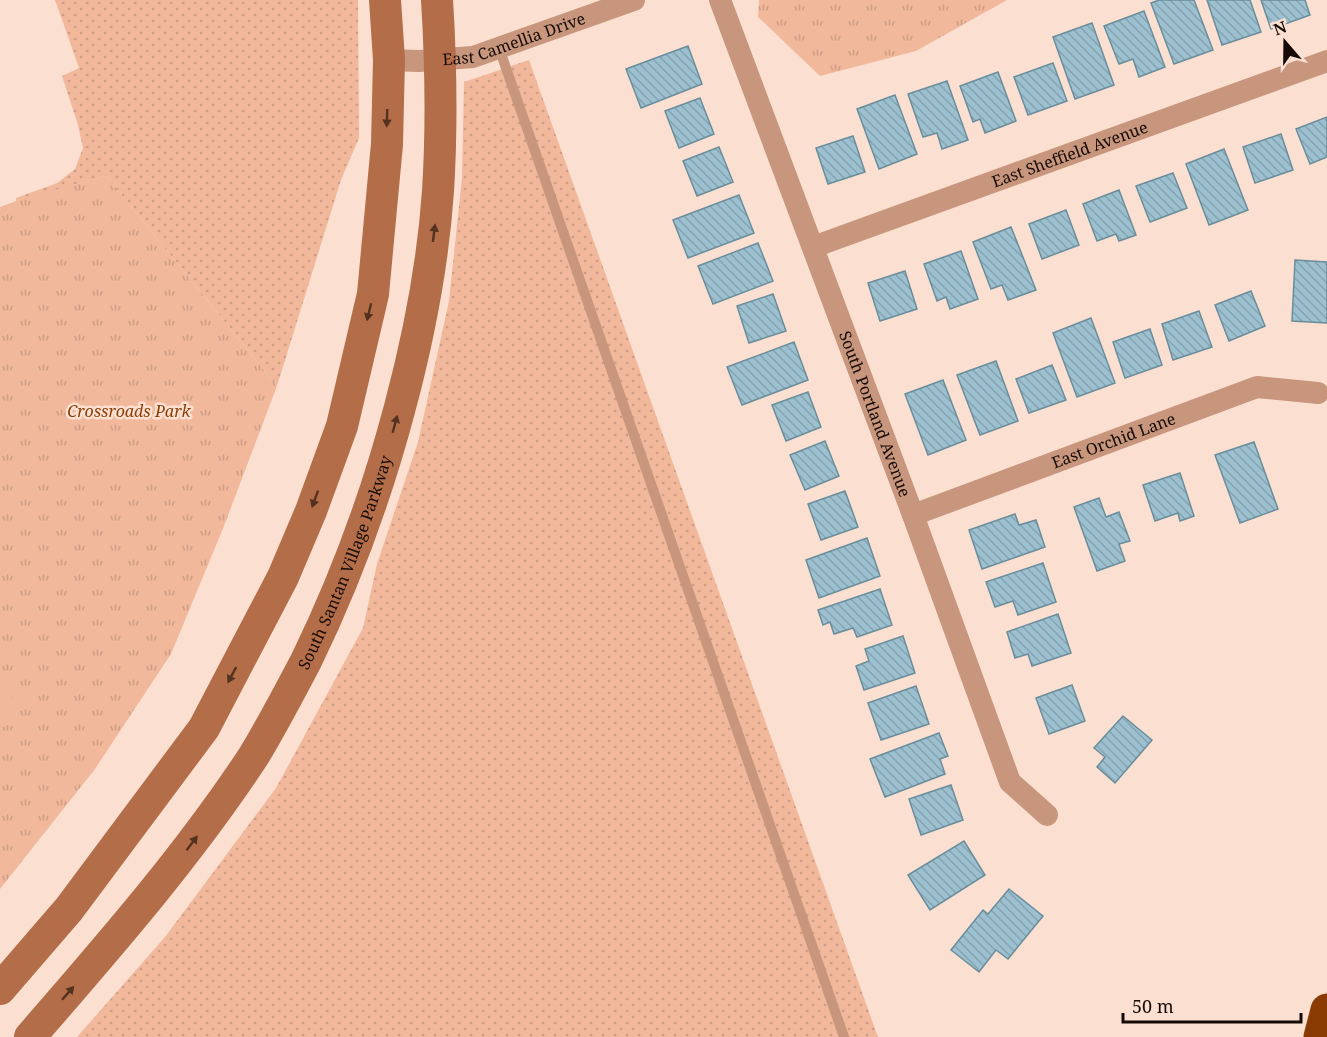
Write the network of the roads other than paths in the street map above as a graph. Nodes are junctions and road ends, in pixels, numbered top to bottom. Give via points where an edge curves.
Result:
1 (386, 0) edge
2 (437, 0) edge
3 (634, 0) edge
4 (720, 0) edge
5 (499, 48) junction
6 (441, 59) junction
7 (389, 60) junction
8 (1327, 61) edge
9 (813, 247) junction
10 (1318, 393) dead end
11 (913, 515) junction
12 (1047, 814) dead end
13 (0, 989) edge
14 (1327, 1010) edge
15 (30, 1037) edge
16 (844, 1037) edge
17 (1320, 1037) edge

1 - 7 main road
2 - 6 main road, South Santan Village Parkway
3 - 5 street, East Camellia Drive
4 - 9 street, South Portland Avenue
5 - 6 street, East Camellia Drive via 473,57
5 - 16 lane
6 - 7 street, East Camellia Drive
15 -> 6 main road, South Santan Village Parkway via 147,901 215,813 255,754 293,686 342,582 388,453 425,300 438,192
7 -> 13 main road via 387,144 373,294 342,426 311,511 283,577 204,728 69,909
8 - 9 street, East Sheffield Avenue
9 - 11 street, South Portland Avenue
10 - 11 street, East Orchid Lane via 1257,387
11 - 12 street, South Portland Avenue via 1010,782
14 - 17 highway

